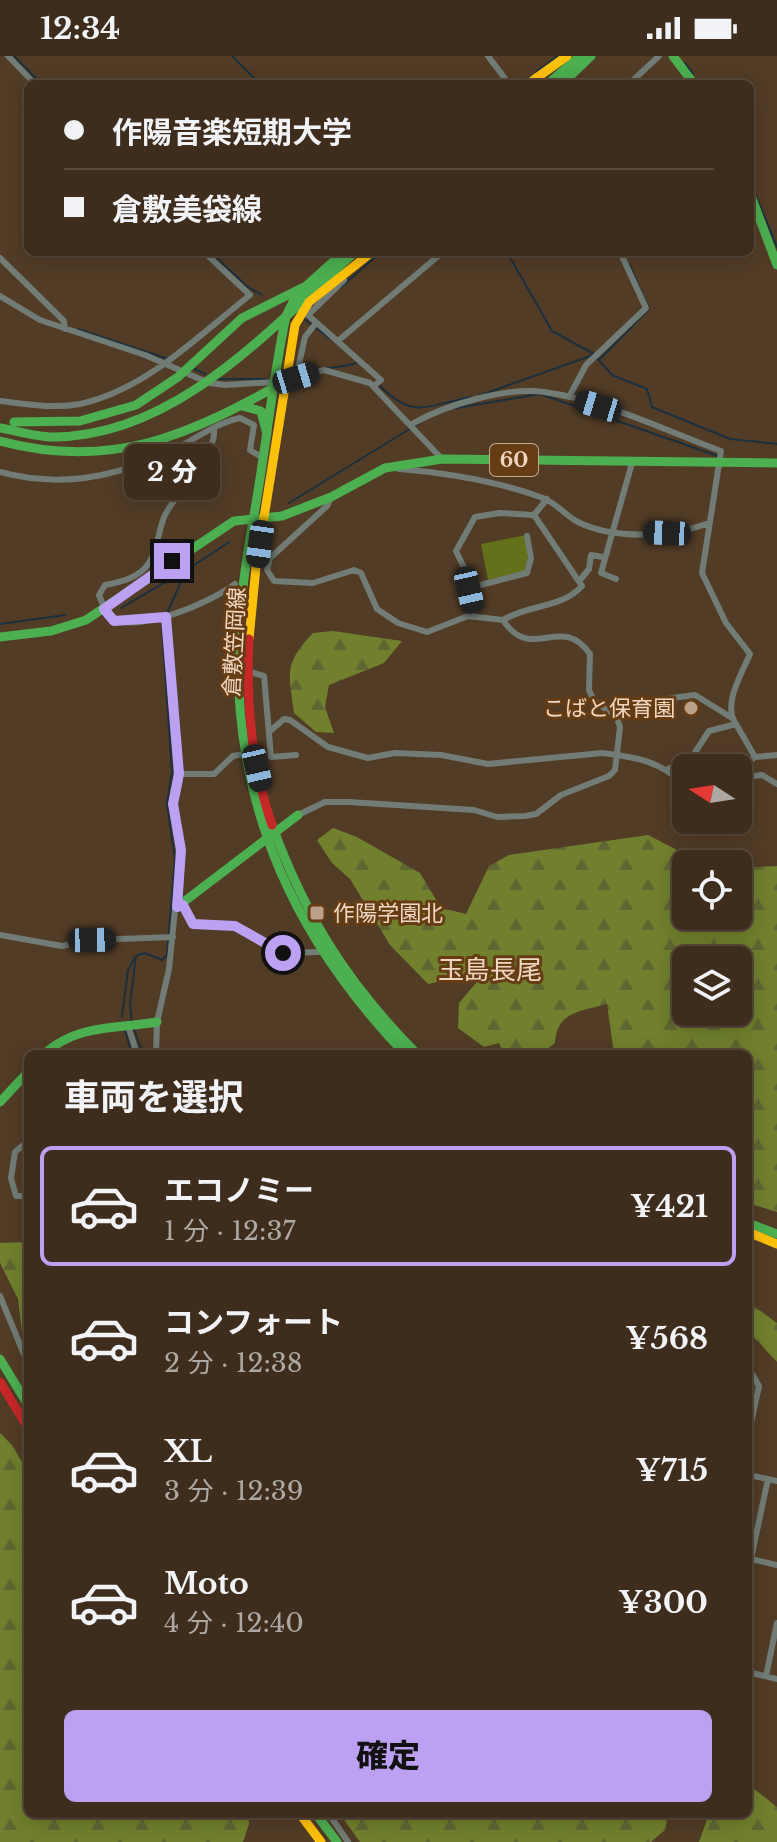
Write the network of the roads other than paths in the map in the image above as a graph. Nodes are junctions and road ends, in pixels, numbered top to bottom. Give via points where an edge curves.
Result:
1 (8, 56) edge
2 (488, 56) edge
3 (591, 56) edge
4 (659, 56) edge
5 (673, 56) edge
6 (573, 58) edge
7 (31, 80) edge
8 (506, 80) edge
9 (535, 80) edge
10 (552, 80) edge
11 (566, 80) edge
12 (633, 80) edge
13 (691, 80) edge
14 (754, 204) edge
15 (208, 256) edge
16 (339, 256) edge
17 (356, 256) edge
18 (368, 256) edge
19 (438, 256) edge
20 (622, 256) edge
21 (0, 258) edge
22 (777, 265) edge
23 (304, 287) junction
24 (0, 296) edge
25 (275, 301) junction
26 (290, 304) junction
27 (297, 319) junction
28 (314, 325) junction
29 (65, 329) junction
30 (339, 340) junction
31 (168, 361) junction
32 (291, 380) junction
33 (377, 383) junction
34 (274, 385) junction
35 (178, 400) junction
36 (570, 400) junction
37 (0, 401) edge
38 (238, 407) junction
39 (0, 418) edge
40 (14, 422) junction
41 (415, 427) junction
42 (0, 428) edge
43 (214, 429) junction
44 (267, 434) junction
45 (0, 441) edge
46 (263, 458) junction
47 (442, 459) junction
48 (720, 459) junction
49 (632, 463) junction
50 (777, 463) edge
51 (385, 468) junction
52 (0, 472) edge
53 (331, 497) junction
54 (547, 499) junction
55 (534, 515) junction
56 (259, 517) junction
57 (709, 523) junction
58 (610, 531) junction
59 (527, 536) dead end
60 (603, 557) junction
61 (616, 579) dead end
62 (580, 580) junction
63 (235, 584) dead end
64 (473, 586) junction
65 (104, 609) junction
66 (166, 617) junction
67 (473, 617) junction
68 (503, 620) junction
69 (0, 637) edge
70 (247, 671) junction
71 (672, 698) dead end
72 (734, 721) junction
73 (269, 732) junction
74 (244, 754) junction
75 (296, 755) dead end
76 (617, 755) junction
77 (777, 755) edge
78 (755, 757) junction
79 (752, 759) edge
80 (668, 769) junction
81 (672, 773) edge
82 (179, 774) junction
83 (752, 776) edge
84 (777, 784) edge
85 (298, 815) joint
86 (274, 834) junction
87 (266, 842) junction
88 (180, 906) junction
89 (0, 935) edge
90 (171, 937) junction
91 (319, 952) junction
92 (157, 1022) junction
93 (131, 1026) junction
94 (49, 1050) edge
95 (136, 1050) edge
96 (156, 1050) edge
97 (401, 1050) edge
98 (413, 1050) edge
99 (24, 1076) edge
100 (0, 1102) edge
101 (24, 1144) edge
102 (24, 1196) edge
103 (752, 1225) edge
104 (752, 1234) edge
105 (777, 1234) edge
106 (777, 1244) edge
107 (0, 1296) edge
108 (24, 1354) edge
109 (0, 1359) edge
110 (752, 1374) edge
111 (0, 1382) edge
112 (24, 1398) edge
113 (752, 1418) edge
114 (24, 1421) edge
115 (752, 1476) edge
116 (768, 1479) junction
117 (777, 1481) edge
118 (752, 1554) edge
119 (752, 1559) edge
120 (777, 1565) edge
121 (777, 1623) edge
122 (752, 1673) edge
123 (766, 1676) junction
124 (777, 1679) edge
125 (303, 1818) edge
126 (319, 1818) edge
127 (332, 1818) edge
128 (321, 1842) edge
129 (337, 1842) edge
130 (348, 1842) edge

1 - 7 street
2 - 8 street
3 - 11 main road
4 - 12 street
5 - 13 main road
6 - 9 main road
6 - 10 main road
14 - 22 main road
15 - 31 street via 250,295
16 - 23 main road
17 - 27 main road
17 - 35 main road
18 - 28 street via 309,312
19 - 30 street
20 - 36 street via 646,308 580,373
21 - 29 street via 64,321
23 - 25 main road
23 - 26 main road
24 - 29 street
25 - 26 main road
25 - 40 main road via 233,325 150,398 107,416 64,423
26 - 27 main road
26 - 34 main road
27 - 32 main road
28 - 30 street
28 - 32 street
29 - 31 street
30 - 33 street
31 - 34 street via 216,385
31 - 37 street via 81,403
32 - 33 street via 324,370
32 - 34 main road
32 - 56 main road
33 - 41 street
34 - 38 main road
34 - 44 main road
35 - 40 main road via 95,427 51,429
35 - 42 main road via 139,422 95,435 51,437
36 - 41 street via 542,392 449,406
36 - 48 street
38 - 44 main road via 261,411
38 - 45 main road via 174,436 115,452 59,455
39 - 40 main road
41 - 47 street
43 - 46 street via 249,419 255,428 250,450
43 - 52 street via 153,459 96,477 51,481
43 - 65 street via 214,439 164,518 150,562 126,581 102,587
44 - 46 main road
46 - 56 main road
47 - 49 main road, 60
47 - 51 main road, 60
48 - 49 main road, 60
48 - 50 main road, 60
48 - 57 street
49 - 58 street
51 - 53 main road, 60
51 - 54 street via 479,480
53 - 56 main road, 60 via 282,516
53 - 67 street via 270,558 267,570 274,581 313,583 354,570 361,573 377,609 398,623 435,631
54 - 55 street
54 - 58 street via 579,522
55 - 62 street
55 - 64 street via 475,517 456,551
56 - 65 main road via 224,526
56 - 70 main road, 倉敷笠岡線
56 - 74 main road, 倉敷笠岡線 via 238,652
57 - 58 street via 682,532
57 - 72 street via 703,578 726,623 750,654 732,702
58 - 60 street
59 - 64 street via 527,573
60 - 61 street via 601,573
60 - 62 street via 591,555
62 - 68 street via 582,586 569,599 527,608
63 - 66 street
64 - 67 street
65 - 66 street via 114,621
65 - 69 main road via 69,627
66 - 82 street
67 - 68 street
68 - 76 street via 522,640 559,634 585,646 592,664 589,690 620,727
70 - 73 street via 264,676
70 - 86 main road, 倉敷笠岡線 via 254,752
71 - 72 street via 695,695
72 - 78 street
72 - 80 street via 709,731 694,754
73 - 75 street via 271,757
73 - 76 street via 290,720 328,747 368,758 395,753 488,764
74 - 82 street via 233,756 214,774
74 - 87 main road, 倉敷笠岡線
76 - 80 street via 651,760
76 - 85 street via 609,776 561,795 536,814 497,817 474,810 325,802
77 - 78 street
78 - 79 street
80 - 81 street
82 - 88 street via 173,804 181,850
83 - 84 street via 762,775
85 - 86 main road
86 - 87 main road
86 - 98 main road, 倉敷笠岡線 via 320,935 356,988
87 - 88 main road
87 - 91 main road, 倉敷笠岡線
88 - 90 street
88 - 91 street via 193,924 235,926 283,953
89 - 90 street via 62,946
90 - 92 street
91 - 97 main road, 倉敷笠岡線
92 - 93 main road
92 - 96 street
93 - 94 main road via 70,1033
93 - 95 street
99 - 100 main road
101 - 102 street via 15,1152 11,1178 16,1196
103 - 105 main road
104 - 106 main road
107 - 108 street
109 - 112 main road
110 - 113 street via 759,1386
111 - 114 main road
115 - 116 street
116 - 117 street
116 - 118 street
119 - 120 street
121 - 123 street
122 - 123 street
123 - 124 street
125 - 128 main road
126 - 129 main road
127 - 130 street

